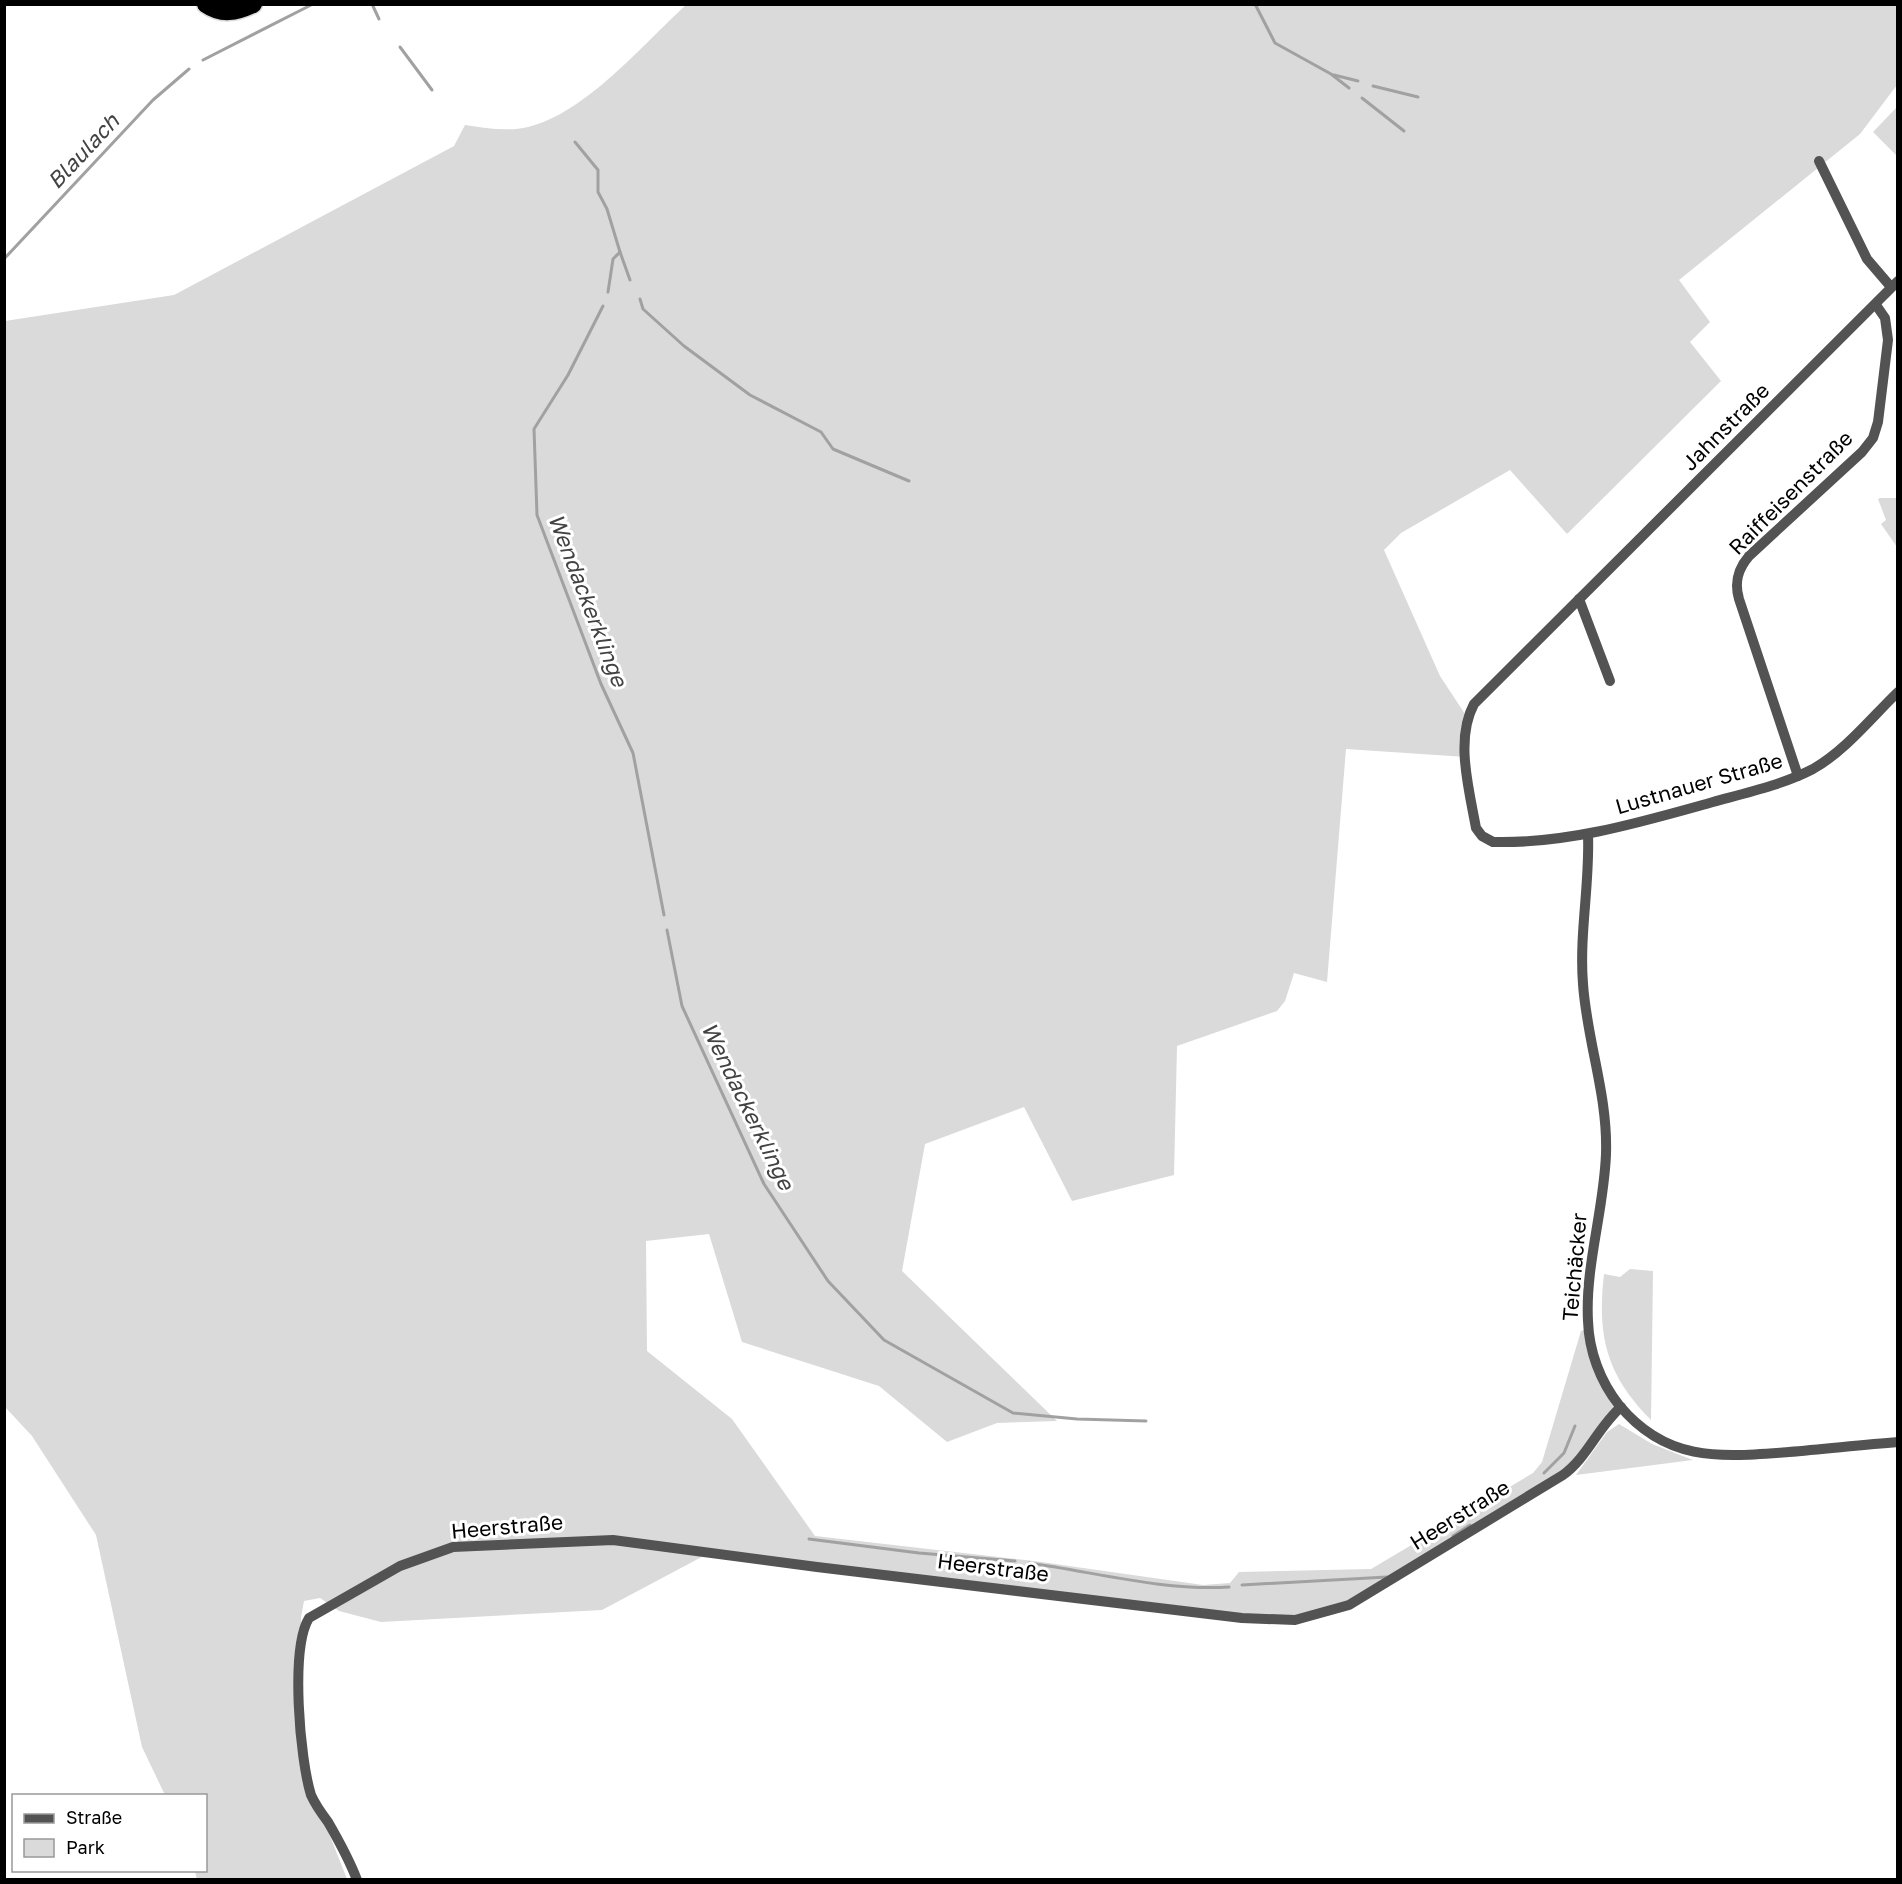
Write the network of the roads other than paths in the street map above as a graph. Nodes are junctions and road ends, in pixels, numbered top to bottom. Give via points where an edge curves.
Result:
1 (206, 4) edge
2 (253, 4) edge
3 (1819, 161) dead end
4 (1894, 284) edge
5 (1876, 305) junction
6 (1898, 356) edge
7 (1886, 357) junction
8 (1579, 599) junction
9 (1610, 681) dead end
10 (1898, 692) edge
11 (1798, 776) junction
12 (1588, 834) junction
13 (1482, 836) joint
14 (1621, 1407) junction
15 (1898, 1442) edge
16 (357, 1880) edge

1 - 2 highway via 232,12
3 - 4 street via 1867,259
4 - 5 street, Jahnstraße
5 - 7 street, Raiffeisenstraße via 1887,326
5 - 8 street, Jahnstraße
6 - 7 street
7 - 11 street, Raiffeisenstraße via 1878,422 1868,445 1749,556 1738,573 1736,590
8 - 9 street
8 - 13 street, Jahnstraße via 1474,704 1467,717 1464,734 1469,778 1476,828
10 - 11 street, Lustnauer Straße via 1838,751
11 - 12 street, Lustnauer Straße
12 - 13 street, Lustnauer Straße via 1506,842 1493,842
12 - 14 street, Teichäcker via 1582,981 1602,1089 1606,1144 1588,1320 1598,1370
14 - 15 street, Teichäcker via 1658,1439 1711,1456
14 - 16 street, Heerstraße via 1599,1429 1577,1464 1563,1475 1349,1605 1295,1620 1242,1618 613,1540 453,1547 400,1566 309,1618 301,1644 300,1741 312,1796 349,1858

